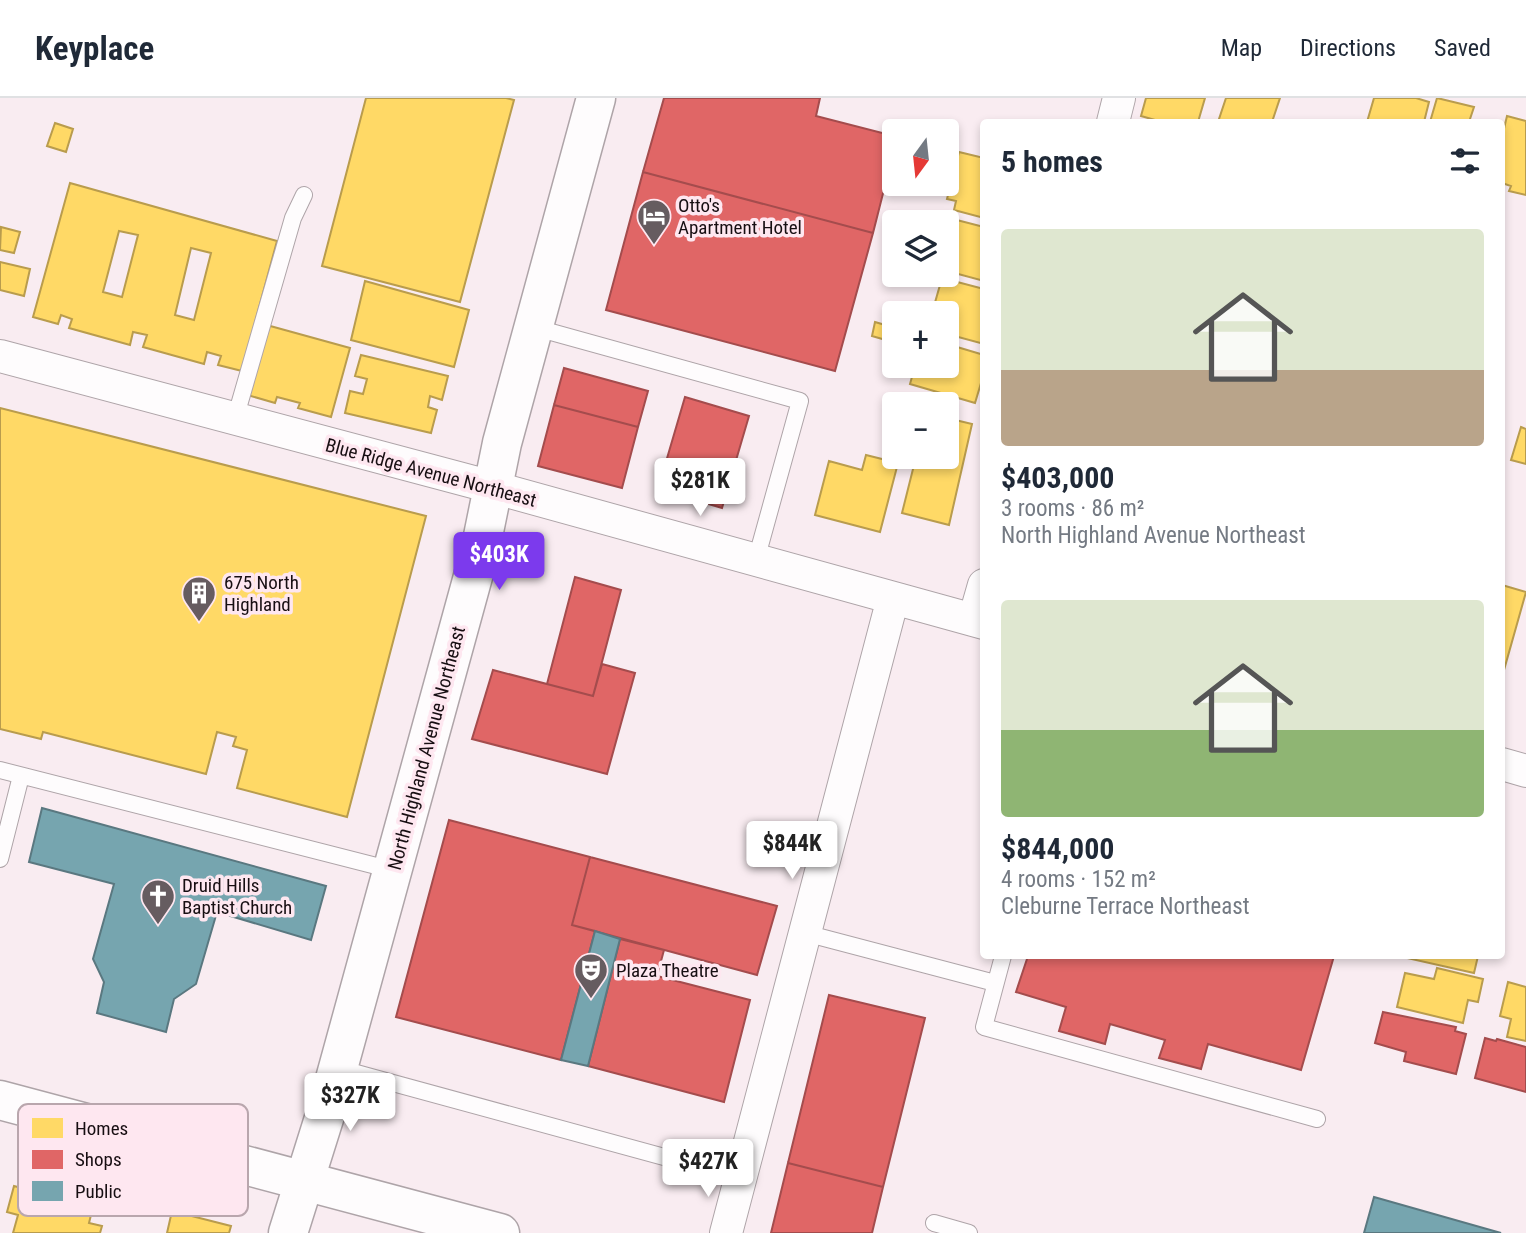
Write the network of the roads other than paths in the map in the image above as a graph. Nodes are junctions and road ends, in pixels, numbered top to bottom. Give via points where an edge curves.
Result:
1 (596, 98) edge
2 (1119, 98) edge
3 (1114, 119) edge
4 (304, 195) dead end
5 (533, 327) junction
6 (0, 356) edge
7 (235, 419) junction
8 (492, 487) junction
9 (756, 560) junction
10 (893, 598) junction
11 (979, 621) edge
12 (1505, 765) edge
13 (0, 770) edge
14 (1526, 771) edge
15 (21, 776) junction
16 (0, 859) edge
17 (392, 870) junction
18 (805, 933) junction
19 (1002, 959) edge
20 (995, 983) junction
21 (338, 1068) junction
22 (0, 1100) edge
23 (18, 1105) edge
24 (1317, 1119) dead end
25 (248, 1166) edge
26 (741, 1178) junction
27 (303, 1181) junction
28 (934, 1223) dead end
29 (288, 1233) edge
30 (500, 1233) edge
31 (726, 1233) edge
32 (969, 1233) edge

1 - 5 main road, North Highland Avenue Northeast
2 - 3 street
4 - 7 lane via 293,218
5 - 8 main road, North Highland Avenue Northeast
5 - 9 lane via 800,401
6 - 7 street, Blue Ridge Avenue Northeast
7 - 8 street, Blue Ridge Avenue Northeast
8 - 9 street, Blue Ridge Avenue Northeast
8 - 17 main road, North Highland Avenue Northeast via 480,551
9 - 10 street, Blue Ridge Avenue Northeast
10 - 11 street, Blue Ridge Avenue Northeast
10 - 18 street
12 - 14 street
13 - 15 lane
15 - 16 lane
15 - 17 lane
17 - 21 main road, North Highland Avenue Northeast
18 - 20 lane
18 - 26 street
19 - 20 lane
20 - 24 lane via 984,1027
21 - 26 lane
21 - 27 main road, North Highland Avenue Northeast
22 - 23 main road
25 - 27 main road
26 - 31 street
27 - 29 main road, North Highland Avenue Northeast
27 - 30 main road
28 - 32 lane

